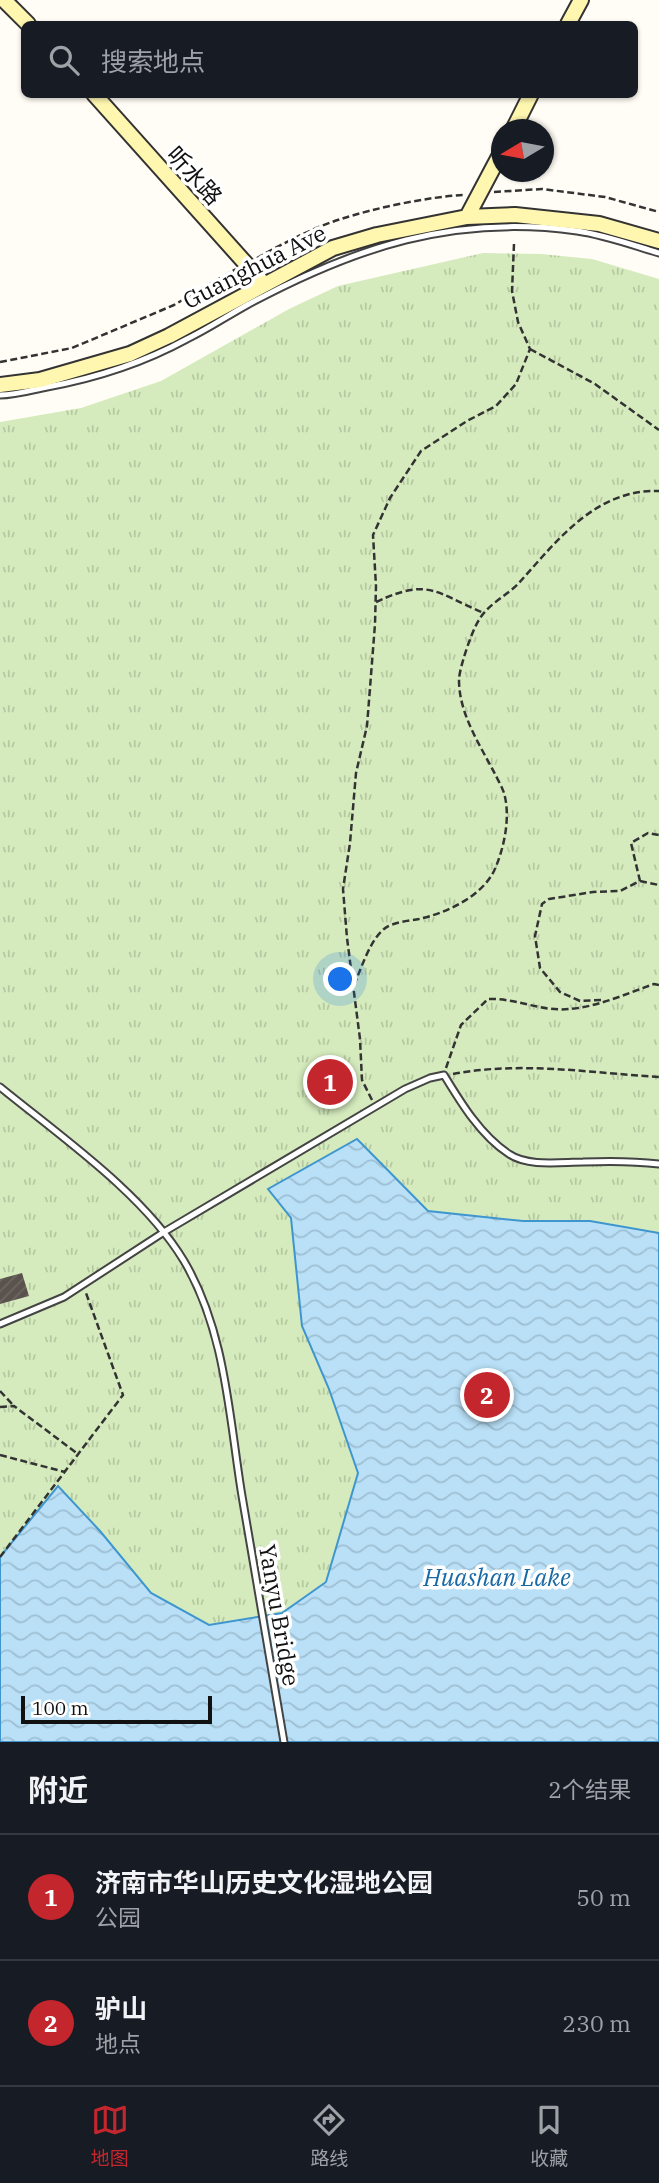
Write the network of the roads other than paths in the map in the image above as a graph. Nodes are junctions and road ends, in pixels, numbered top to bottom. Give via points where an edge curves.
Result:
1 (4, 0) edge
2 (581, 0) edge
3 (25, 21) edge
4 (570, 21) edge
5 (97, 98) edge
6 (529, 98) edge
7 (518, 119) edge
8 (491, 172) edge
9 (467, 217) junction
10 (659, 241) edge
11 (659, 253) edge
12 (264, 284) junction
13 (0, 385) edge
14 (0, 395) edge
15 (0, 1087) edge
16 (659, 1164) edge
17 (164, 1232) junction
18 (0, 1324) edge
19 (284, 1742) edge

1 - 3 main road
2 - 4 main road
5 - 12 main road, 听水路
6 - 7 main road
8 - 9 main road
9 - 10 main road, Guanghua Ave via 561,218
9 - 12 main road, Guanghua Ave via 334,248
11 - 14 lane via 579,231 514,225 412,237 314,271 186,340 118,370
12 - 13 main road, Guanghua Ave via 130,354 40,380
15 - 17 lane, Yanyu Bridge via 125,1191
16 - 17 lane via 544,1164 510,1156 484,1131 444,1075 405,1089
17 - 18 lane via 64,1297
17 - 19 lane, Yanyu Bridge via 202,1294 220,1353

